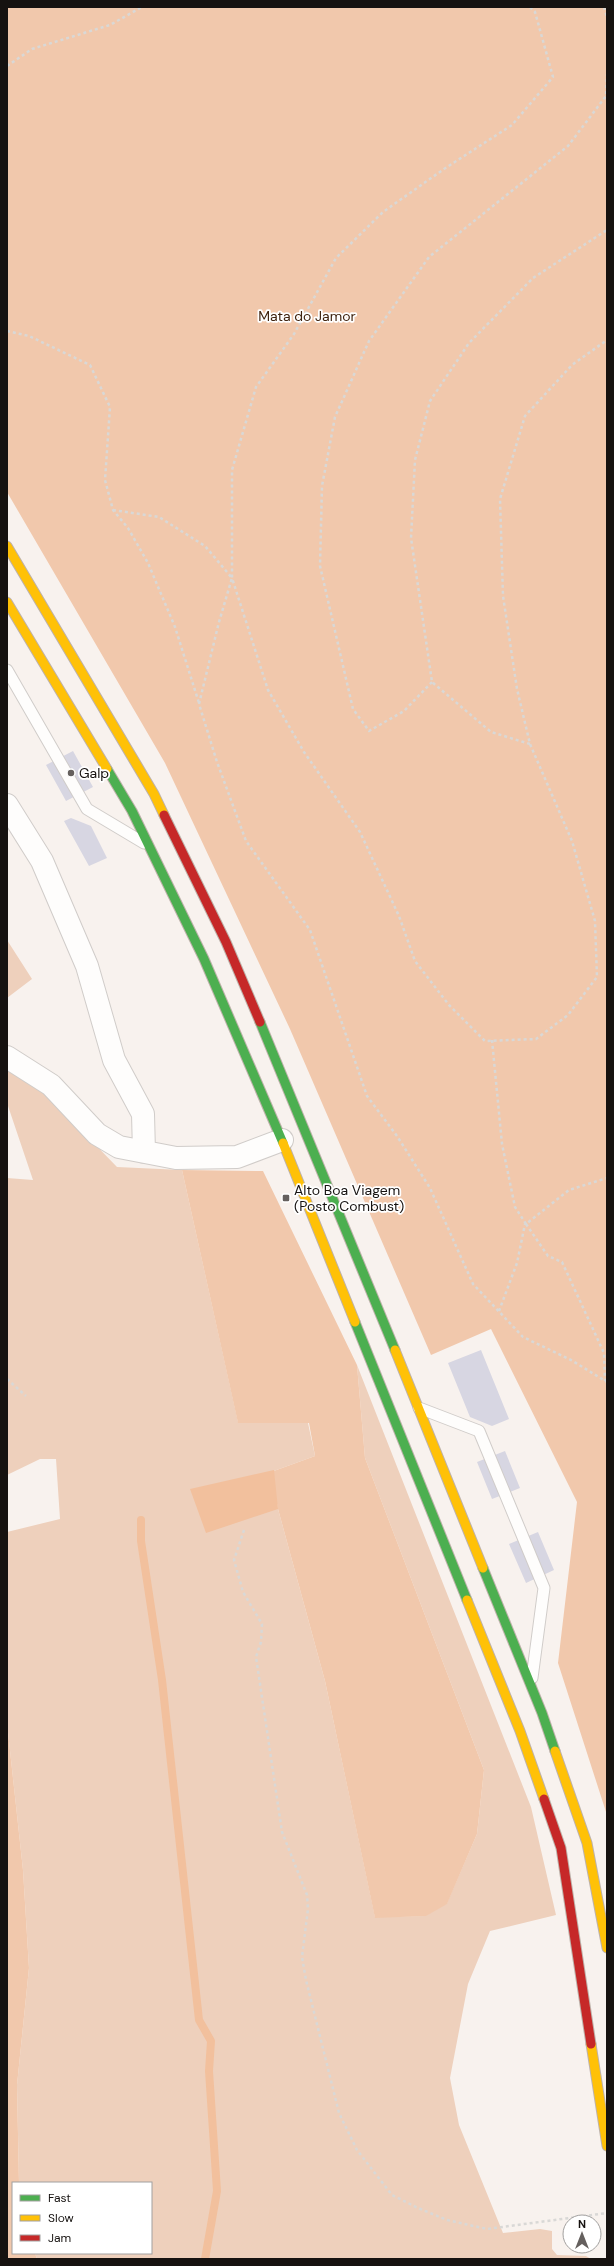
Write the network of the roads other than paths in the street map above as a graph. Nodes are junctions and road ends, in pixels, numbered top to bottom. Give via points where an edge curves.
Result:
1 (7, 546) edge
2 (7, 602) edge
3 (7, 670) edge
4 (7, 805) edge
5 (149, 846) junction
6 (7, 1057) edge
7 (282, 1140) junction
8 (144, 1152) junction
9 (418, 1407) junction
10 (531, 1687) junction
11 (607, 1948) edge
12 (607, 2146) edge

1 - 9 main road via 154,794 226,942 303,1123
2 - 5 main road via 132,811
3 - 5 lane via 87,809
4 - 8 street via 42,862 87,966 114,1060 143,1114
5 - 7 main road via 204,959
6 - 8 street via 51,1085 97,1134 119,1147
7 - 8 street via 237,1157 176,1158
7 - 12 main road via 520,1731 561,1848
9 - 10 main road
9 - 10 lane via 479,1431 544,1588
10 - 11 main road via 587,1843

